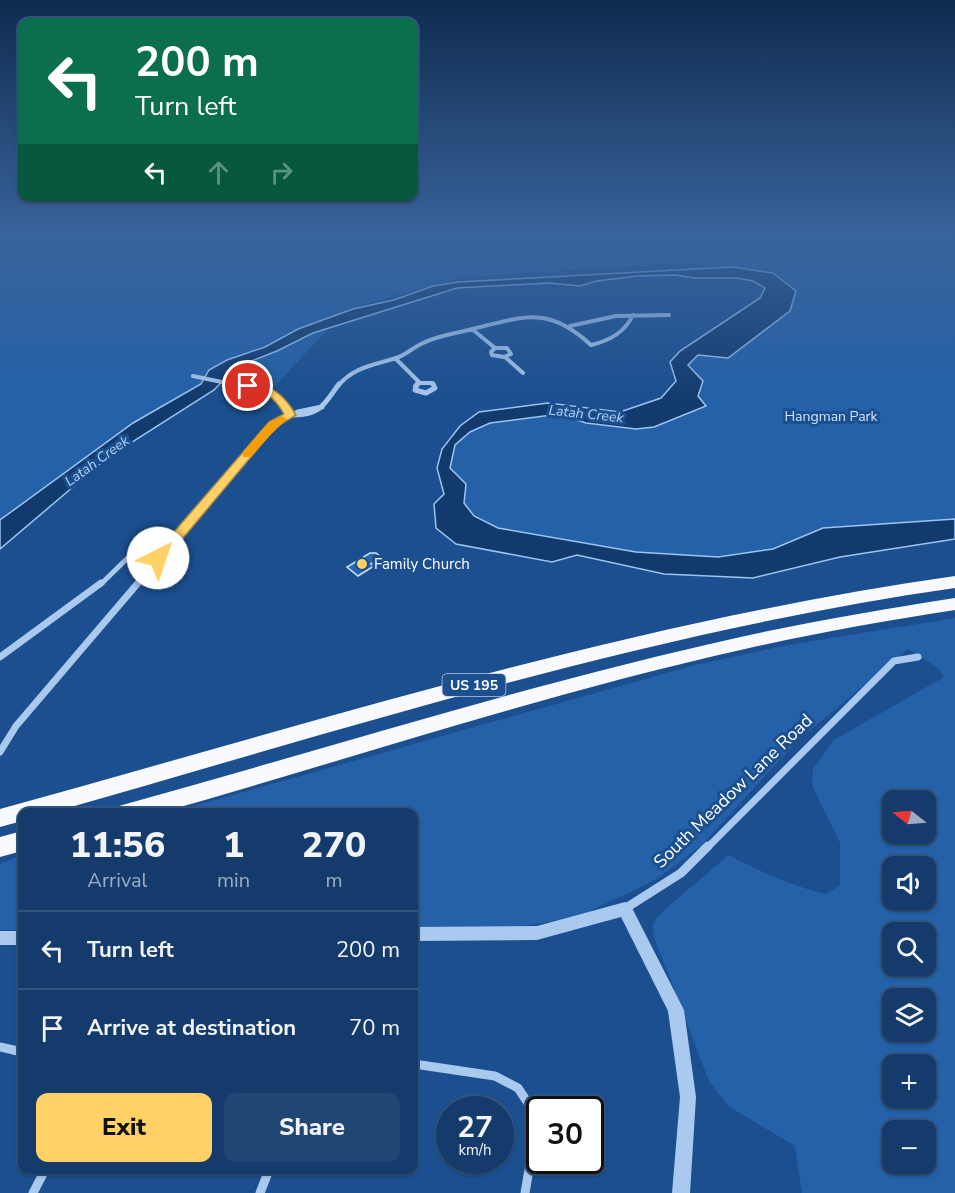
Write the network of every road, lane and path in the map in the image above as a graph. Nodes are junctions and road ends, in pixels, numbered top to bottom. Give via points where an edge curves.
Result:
1 (633, 315) junction
2 (669, 315) dead end
3 (570, 326) junction
4 (472, 329) junction
5 (495, 348) junction
6 (505, 357) junction
7 (395, 358) junction
8 (523, 374) dead end
9 (193, 376) dead end
10 (420, 383) dead end
11 (290, 415) junction
12 (145, 541) dead end
13 (137, 551) junction
14 (164, 553) junction
15 (158, 558) junction
16 (955, 582) edge
17 (955, 604) edge
18 (0, 657) edge
19 (918, 657) dead end
20 (0, 752) edge
21 (36, 808) edge
22 (144, 808) edge
23 (18, 813) edge
24 (0, 818) edge
25 (18, 842) edge
26 (0, 847) edge
27 (625, 909) junction
28 (418, 934) edge
29 (0, 938) edge
30 (18, 938) edge
31 (0, 1047) edge
32 (18, 1051) edge
33 (418, 1065) edge
34 (43, 1174) edge
35 (267, 1174) edge
36 (33, 1193) edge
37 (260, 1193) edge
38 (525, 1193) edge
39 (681, 1193) edge

1 - 2 street
1 - 3 street
1 - 3 street via 630,323 612,337 591,345
3 - 4 street via 553,318 529,316
4 - 5 street
4 - 7 street via 426,341
5 - 6 street via 492,355
5 - 6 street via 509,349 511,354
6 - 8 street
7 - 10 street
7 - 11 street via 350,374 320,412
9 - 11 street via 272,392
11 - 14 street via 273,424
12 - 13 street
13 - 14 street
13 - 15 street
13 - 18 street via 91,593
14 - 15 street
15 - 20 street via 16,726
16 - 21 highway, US 195 via 775,610 579,655
17 - 22 highway, US 195 via 714,648
19 - 27 street, South Meadow Lane Road via 894,661 681,873
23 - 24 highway, US 195
25 - 26 highway
27 - 28 street, South Meadow Lane Road via 537,933
27 - 39 street via 676,1010 688,1097
29 - 30 street
31 - 32 street
33 - 38 street via 495,1076 519,1088 534,1112
34 - 36 street
35 - 37 street

